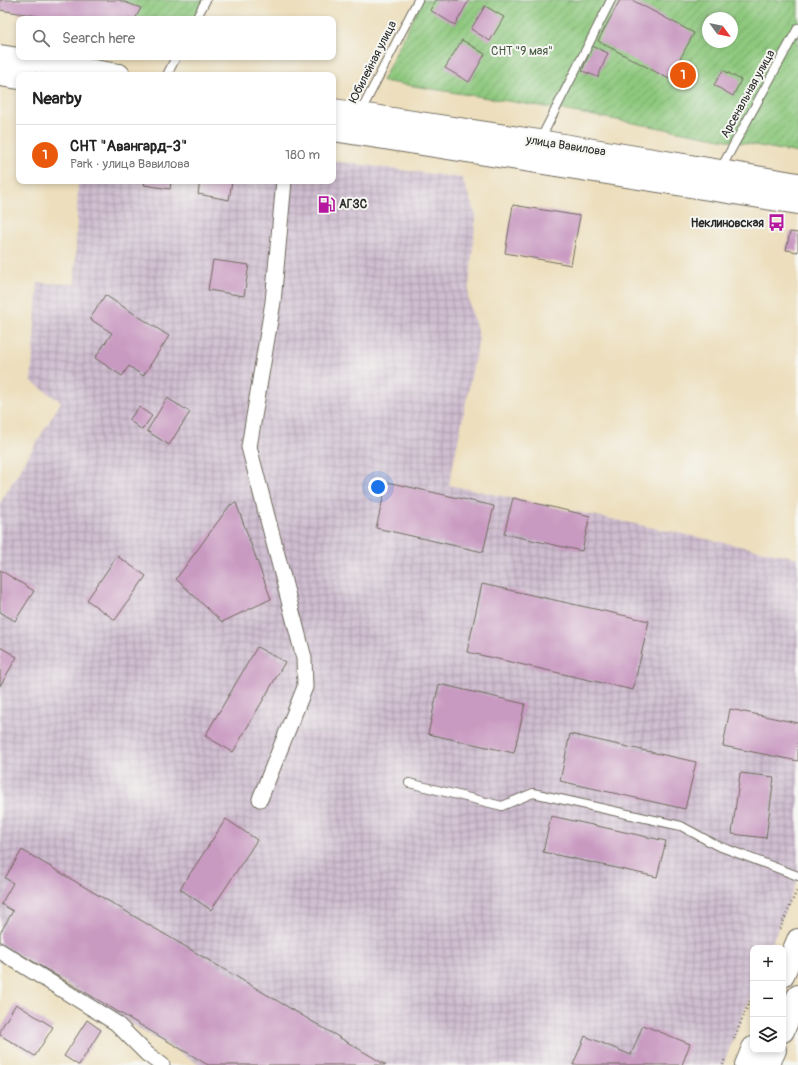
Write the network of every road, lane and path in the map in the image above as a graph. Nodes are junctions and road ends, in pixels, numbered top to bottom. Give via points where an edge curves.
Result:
1 (206, 0) edge
2 (418, 0) edge
3 (611, 0) edge
4 (198, 16) edge
5 (798, 28) edge
6 (0, 56) edge
7 (16, 59) edge
8 (25, 60) edge
9 (174, 60) edge
10 (100, 72) edge
11 (168, 72) edge
12 (0, 75) edge
13 (16, 78) edge
14 (336, 110) edge
15 (360, 114) junction
16 (336, 130) edge
17 (539, 141) junction
18 (720, 171) junction
19 (284, 184) edge
20 (798, 184) edge
21 (798, 203) edge
22 (409, 783) dead end
23 (260, 800) dead end
24 (798, 876) edge
25 (798, 886) edge
26 (788, 937) edge
27 (0, 951) edge
28 (786, 952) edge
29 (798, 996) edge
30 (750, 1000) edge
31 (786, 1024) edge
32 (732, 1043) dead end
33 (751, 1053) edge
34 (774, 1053) edge
35 (726, 1058) dead end
36 (144, 1060) edge
37 (162, 1065) edge
38 (722, 1065) edge
39 (746, 1065) edge
40 (768, 1065) edge

1 - 4 lane
2 - 15 lane, Юбилейная улица
3 - 17 lane
5 - 18 lane, Арсенальная улица
6 - 7 main road
8 - 10 main road
9 - 11 lane
12 - 13 main road
14 - 15 main road, улица Вавилова
15 - 17 main road, улица Вавилова
16 - 21 main road, улица Вавилова
17 - 18 main road, улица Вавилова
18 - 20 main road, улица Вавилова
19 - 23 street via 273,302 249,447 304,658 305,687
22 - 24 lane via 502,806 533,793 681,826 716,845
25 - 26 path
26 - 28 main road
27 - 36 street via 116,1023
29 - 31 main road
30 - 32 path
33 - 39 main road
34 - 40 main road
35 - 38 path
36 - 37 street

